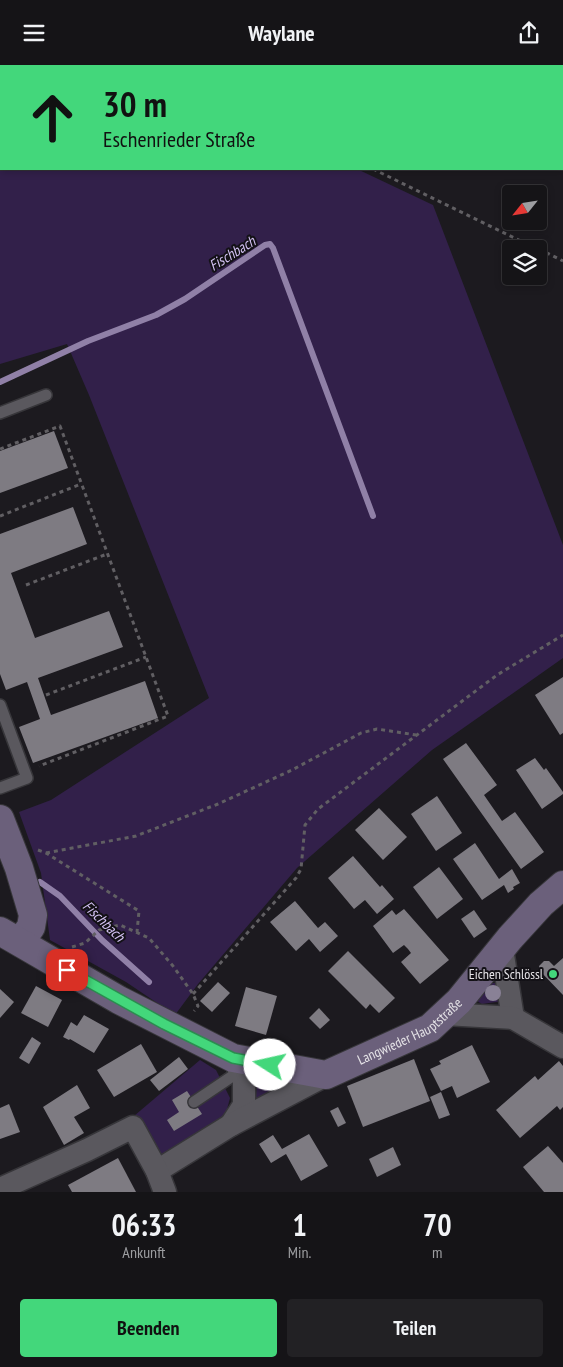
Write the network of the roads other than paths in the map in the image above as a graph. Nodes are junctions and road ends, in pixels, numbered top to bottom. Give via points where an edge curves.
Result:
1 (46, 395) dead end
2 (0, 413) edge
3 (0, 705) edge
4 (0, 788) edge
5 (0, 819) edge
6 (563, 885) edge
7 (10, 937) edge
8 (502, 949) junction
9 (445, 1014) junction
10 (513, 1018) junction
11 (563, 1047) edge
12 (236, 1065) junction
13 (326, 1075) junction
14 (194, 1102) dead end
15 (231, 1125) junction
16 (157, 1171) junction
17 (0, 1189) edge
18 (166, 1192) edge

1 - 2 lane
3 - 4 lane via 27,778
5 - 7 street via 33,915 30,927
6 - 8 street, Langwieder Hauptstraße via 541,904
7 - 12 street
8 - 9 street, Langwieder Hauptstraße
8 - 10 street
9 - 10 street
9 - 13 street, Langwieder Hauptstraße via 430,1028
10 - 11 street
12 - 13 street
12 - 14 lane
12 - 15 street, Langwieder Hauptstraße via 244,1078 244,1105
13 - 15 street, Langwieder Hauptstraße
15 - 16 street, Langwieder Hauptstraße
16 - 17 street via 133,1127
16 - 18 street

